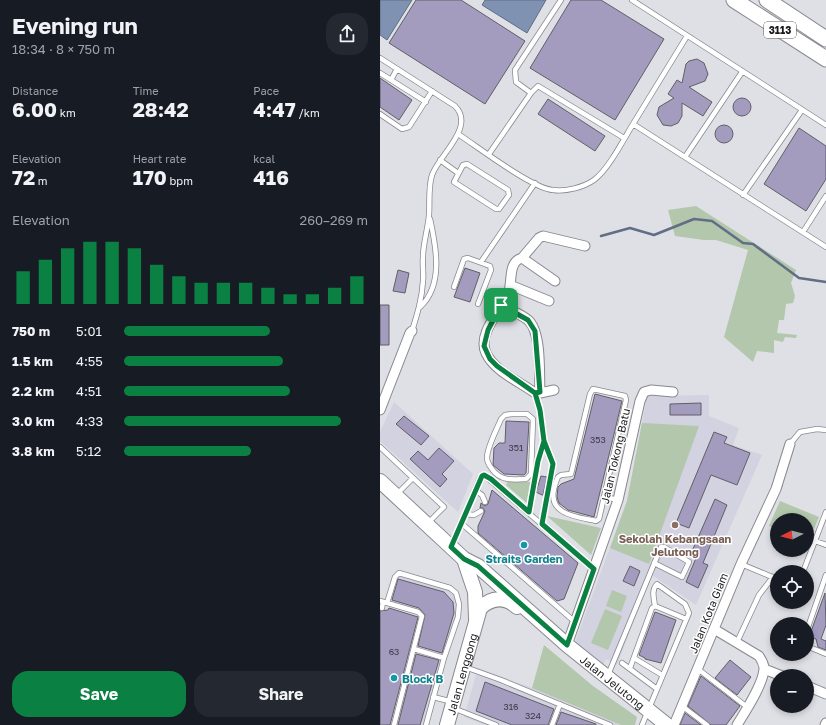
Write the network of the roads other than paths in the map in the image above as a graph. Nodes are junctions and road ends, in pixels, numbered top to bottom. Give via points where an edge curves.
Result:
1 (561, 0) edge
2 (632, 0) edge
3 (734, 0) edge
4 (767, 0) edge
5 (687, 36) junction
6 (826, 39) edge
7 (380, 58) edge
8 (826, 59) edge
9 (397, 69) junction
10 (742, 72) junction
11 (380, 73) edge
12 (391, 80) junction
13 (432, 92) junction
14 (531, 93) junction
15 (426, 102) junction
16 (802, 110) junction
17 (380, 114) edge
18 (633, 124) junction
19 (826, 125) edge
20 (458, 134) junction
21 (624, 138) junction
22 (489, 154) junction
23 (685, 157) junction
24 (440, 160) junction
25 (458, 173) junction
26 (535, 183) junction
27 (743, 194) junction
28 (826, 196) edge
29 (429, 215) junction
30 (803, 232) junction
31 (585, 246) dead end
32 (826, 246) edge
33 (522, 258) junction
34 (481, 262) junction
35 (556, 281) dead end
36 (510, 285) junction
37 (454, 287) dead end
38 (549, 301) dead end
39 (478, 304) dead end
40 (501, 305) junction
41 (420, 307) junction
42 (412, 332) joint
43 (554, 390) dead end
44 (673, 392) dead end
45 (538, 393) junction
46 (380, 410) edge
47 (826, 430) edge
48 (544, 441) junction
49 (790, 444) joint
50 (380, 447) edge
51 (495, 474) junction
52 (413, 478) junction
53 (491, 479) junction
54 (380, 481) edge
55 (475, 490) junction
56 (396, 495) junction
57 (605, 497) junction
58 (618, 500) junction
59 (485, 502) dead end
60 (481, 511) dead end
61 (529, 512) junction
62 (826, 512) edge
63 (465, 514) junction
64 (461, 523) junction
65 (542, 524) junction
66 (427, 525) junction
67 (815, 541) junction
68 (826, 545) edge
69 (451, 547) junction
70 (464, 559) junction
71 (654, 563) junction
72 (741, 564) junction
73 (806, 565) edge
74 (594, 569) junction
75 (826, 575) edge
76 (770, 576) edge
77 (770, 583) edge
78 (383, 602) edge
79 (655, 606) junction
80 (382, 608) dead end
81 (811, 617) edge
82 (686, 619) junction
83 (476, 622) junction
84 (576, 622) junction
85 (714, 629) junction
86 (737, 642) junction
87 (567, 645) junction
88 (414, 649) junction
89 (814, 649) edge
90 (826, 654) edge
91 (444, 658) junction
92 (634, 658) junction
93 (622, 663) dead end
94 (463, 666) junction
95 (630, 668) junction
96 (764, 668) junction
97 (698, 669) junction
98 (770, 671) edge
99 (662, 675) junction
100 (612, 682) junction
101 (657, 688) junction
102 (814, 689) edge
103 (826, 694) edge
104 (433, 697) junction
105 (560, 704) junction
106 (453, 705) junction
107 (682, 706) junction
108 (747, 707) junction
109 (647, 710) junction
110 (394, 725) edge
111 (426, 725) edge
112 (448, 725) edge
113 (496, 725) edge
114 (552, 725) edge
115 (610, 725) edge
116 (642, 725) edge
117 (667, 725) edge
118 (674, 725) edge
119 (707, 725) edge
120 (737, 725) edge

1 - 14 lane via 515,70 516,82
2 - 5 lane
3 - 8 highway, 3113
4 - 6 highway, 3113
5 - 10 lane
5 - 18 lane
7 - 9 lane
9 - 12 lane
9 - 13 lane
10 - 16 lane
10 - 23 lane
11 - 12 lane
12 - 15 lane
13 - 15 lane
13 - 20 lane via 459,110 462,120
14 - 21 lane via 540,86
14 - 22 lane
15 - 17 lane via 406,128
16 - 19 lane
16 - 27 lane
18 - 21 lane
18 - 23 lane
20 - 22 lane
20 - 24 lane
21 - 26 lane via 594,180 580,186 552,190
22 - 26 lane
23 - 27 lane
24 - 25 lane
24 - 29 lane via 432,175
25 - 25 lane via 463,165 467,164 508,190 509,194 501,208 496,209 455,184
26 - 34 lane
27 - 30 lane
28 - 30 lane
29 - 41 lane
29 - 41 lane via 436,247 436,269 431,288
30 - 32 lane
31 - 33 street via 543,236
33 - 35 street
33 - 36 street via 514,264
34 - 37 lane via 464,259
34 - 39 lane via 491,268
36 - 38 street
36 - 40 street
40 - 45 street via 528,320 535,331
40 - 45 street via 484,340 486,353 497,366
41 - 42 lane
42 - 46 street
43 - 45 street
44 - 58 street, Jalan Tokong Batu via 644,392
45 - 48 lane
47 - 49 lane via 800,432
48 - 61 lane
48 - 65 lane via 553,464
49 - 72 street, Jalan Kota Giam via 776,489
50 - 52 lane
51 - 51 lane via 487,462 487,456 502,417 528,414 534,421 530,476 526,479 506,479
51 - 53 lane
52 - 56 lane
52 - 66 lane via 444,507
53 - 55 lane via 482,476
53 - 61 lane
54 - 56 main road, Jalan Jelutong
55 - 59 lane via 482,495
55 - 63 lane
56 - 66 main road, Jalan Jelutong
57 - 57 lane via 599,519 596,521 560,511 553,498 558,477 571,474 590,394 594,389 624,396 626,400
57 - 58 lane
58 - 74 street, Jalan Tokong Batu
60 - 63 lane via 474,515
61 - 65 lane
62 - 67 lane
63 - 64 lane
64 - 69 lane
64 - 84 lane
65 - 74 lane
66 - 69 main road, Jalan Jelutong
67 - 68 lane
67 - 73 lane
69 - 70 main road, Jalan Jelutong
70 - 83 main road, Jalan Lenggong via 475,592
70 - 87 main road, Jalan Jelutong via 478,566
71 - 71 lane via 662,547 689,562 682,577
71 - 100 lane
72 - 76 lane
72 - 85 street, Jalan Kota Giam
74 - 84 street, Jalan Tokong Batu
75 - 81 lane
77 - 86 lane via 759,595
78 - 80 lane
78 - 88 lane via 418,612 422,616
78 - 91 lane via 399,573 450,588 456,593 459,604 458,616
79 - 82 lane
79 - 82 lane via 654,587 657,584 687,607
79 - 92 lane via 652,608
82 - 99 lane
83 - 94 main road, Jalan Lenggong
83 - 100 main road, Jalan Lenggong via 480,608 486,603 495,599 508,599 610,686
84 - 87 street, Jalan Tokong Batu
85 - 86 street
85 - 97 street, Jalan Kota Giam
86 - 96 street via 759,656
87 - 100 main road, Jalan Jelutong
88 - 91 lane
88 - 110 lane
89 - 90 lane
91 - 104 lane
92 - 95 lane
92 - 99 lane
93 - 95 lane
94 - 105 lane
94 - 106 main road, Jalan Lenggong
95 - 101 lane
96 - 98 street
96 - 108 street via 761,680
97 - 107 street, Jalan Kota Giam
97 - 108 lane
99 - 101 lane
100 - 109 main road, Jalan Jelutong
101 - 109 lane
102 - 103 street
104 - 106 lane
104 - 111 lane
105 - 114 lane
105 - 115 lane
106 - 112 main road, Jalan Lenggong
106 - 113 lane
107 - 118 street, Jalan Kota Giam
107 - 119 lane
108 - 120 street
109 - 116 lane
109 - 117 main road, Jalan Jelutong

